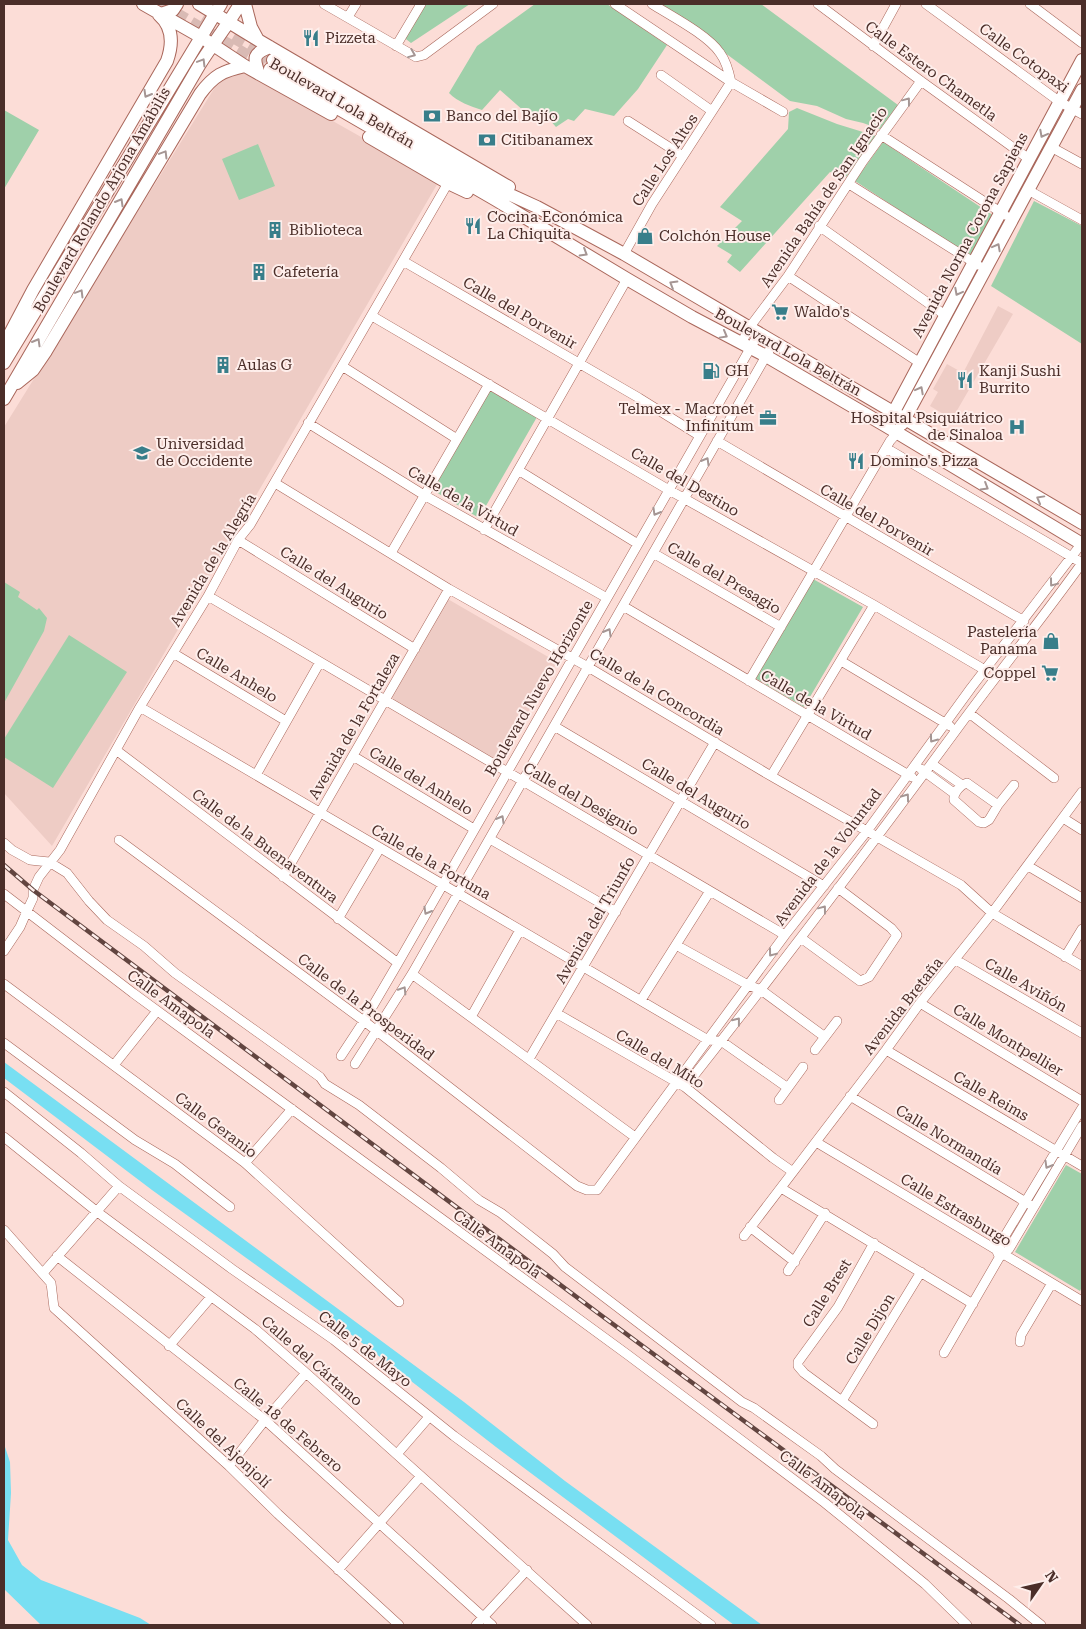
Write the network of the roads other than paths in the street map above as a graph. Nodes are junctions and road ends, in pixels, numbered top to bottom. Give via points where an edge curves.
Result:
1 (178, 4) edge
2 (199, 4) edge
3 (240, 4) edge
4 (246, 4) edge
5 (324, 4) edge
6 (356, 4) edge
7 (421, 4) edge
8 (493, 4) edge
9 (615, 4) edge
10 (652, 4) edge
11 (818, 4) edge
12 (896, 4) edge
13 (926, 4) edge
14 (154, 6) edge
15 (1036, 6) edge
16 (217, 10) edge
17 (348, 17) junction
18 (230, 22) junction
19 (201, 37) junction
20 (258, 40) junction
21 (1082, 43) edge
22 (212, 44) junction
23 (396, 46) junction
24 (873, 46) junction
25 (270, 47) junction
26 (1082, 60) edge
27 (245, 66) junction
28 (267, 68) junction
29 (661, 75) dead end
30 (921, 81) junction
31 (732, 82) junction
32 (1082, 90) edge
33 (1060, 102) junction
34 (712, 112) junction
35 (782, 112) dead end
36 (1077, 112) edge
37 (628, 121) dead end
38 (881, 135) junction
39 (1051, 147) junction
40 (683, 156) junction
41 (1029, 159) junction
42 (1082, 164) edge
43 (448, 183) junction
44 (849, 184) junction
45 (1028, 190) junction
46 (537, 207) junction
47 (1000, 212) junction
48 (1012, 220) junction
49 (1082, 220) edge
50 (528, 221) junction
51 (820, 226) junction
52 (624, 254) junction
53 (403, 261) junction
54 (974, 263) junction
55 (985, 270) junction
56 (788, 276) junction
57 (627, 280) junction
58 (945, 315) junction
59 (372, 316) junction
60 (754, 330) junction
61 (774, 342) junction
62 (4, 345) edge
63 (746, 346) junction
64 (766, 356) junction
65 (4, 358) edge
66 (580, 363) junction
67 (920, 363) junction
68 (342, 366) junction
69 (489, 384) junction
70 (11, 387) junction
71 (4, 399) edge
72 (722, 399) junction
73 (737, 407) junction
74 (894, 412) junction
75 (548, 419) junction
76 (905, 419) junction
77 (308, 423) junction
78 (886, 426) junction
79 (700, 436) junction
80 (457, 439) junction
81 (717, 441) junction
82 (891, 441) junction
83 (518, 470) junction
84 (275, 483) junction
85 (669, 490) junction
86 (424, 495) junction
87 (684, 498) junction
88 (845, 517) junction
89 (1082, 523) edge
90 (484, 530) junction
91 (238, 540) junction
92 (638, 544) junction
93 (1082, 544) edge
94 (654, 553) junction
95 (391, 554) junction
96 (1072, 557) junction
97 (1082, 563) edge
98 (813, 572) junction
99 (449, 589) junction
100 (208, 596) junction
101 (607, 598) junction
102 (874, 605) junction
103 (623, 606) junction
104 (1024, 621) junction
105 (780, 627) junction
106 (414, 649) junction
107 (173, 653) junction
108 (573, 658) junction
109 (841, 661) junction
110 (320, 662) junction
111 (588, 667) junction
112 (985, 670) junction
113 (749, 681) junction
114 (385, 700) junction
115 (140, 707) junction
116 (969, 713) junction
117 (808, 716) junction
118 (286, 721) junction
119 (945, 723) junction
120 (554, 726) junction
121 (956, 730) junction
122 (715, 742) junction
123 (116, 750) junction
124 (353, 756) junction
125 (932, 764) junction
126 (914, 765) junction
127 (507, 772) junction
128 (925, 772) junction
129 (945, 773) junction
130 (908, 774) junction
131 (256, 775) junction
132 (771, 776) junction
133 (1054, 778) dead end
134 (523, 781) junction
135 (919, 781) junction
136 (939, 781) junction
137 (962, 785) junction
138 (1014, 785) dead end
139 (1082, 792) edge
140 (955, 794) junction
141 (681, 801) junction
142 (998, 804) junction
143 (320, 813) junction
144 (1064, 818) junction
145 (474, 829) junction
146 (1082, 830) edge
147 (866, 831) junction
148 (878, 837) junction
149 (490, 839) junction
150 (120, 840) dead end
151 (4, 843) edge
152 (380, 848) junction
153 (649, 855) junction
154 (49, 862) junction
155 (1028, 866) junction
156 (284, 877) junction
157 (442, 884) junction
158 (824, 886) junction
159 (838, 888) junction
160 (710, 891) junction
161 (4, 894) edge
162 (458, 894) junction
163 (1082, 898) edge
164 (27, 912) junction
165 (616, 912) junction
166 (992, 913) junction
167 (338, 919) junction
168 (1082, 929) edge
169 (520, 930) junction
170 (785, 936) junction
171 (801, 938) junction
172 (676, 945) junction
173 (4, 951) edge
174 (1065, 957) junction
175 (956, 960) junction
176 (398, 964) junction
177 (1082, 966) edge
178 (583, 967) junction
179 (412, 974) junction
180 (4, 984) edge
181 (748, 985) junction
182 (761, 990) junction
183 (641, 1000) junction
184 (920, 1003) junction
185 (157, 1011) junction
186 (556, 1013) junction
187 (471, 1017) junction
188 (364, 1021) junction
189 (837, 1021) dead end
190 (377, 1032) junction
191 (1082, 1033) edge
192 (825, 1037) junction
193 (708, 1040) junction
194 (721, 1041) junction
195 (4, 1043) edge
196 (815, 1050) dead end
197 (886, 1050) junction
198 (341, 1056) dead end
199 (529, 1059) junction
200 (355, 1064) dead end
201 (114, 1065) junction
202 (803, 1067) dead end
203 (676, 1083) junction
204 (685, 1087) junction
205 (788, 1088) junction
206 (4, 1092) edge
207 (850, 1096) junction
208 (779, 1100) dead end
209 (1082, 1101) edge
210 (1082, 1108) edge
211 (292, 1109) junction
212 (1082, 1126) edge
213 (4, 1137) edge
214 (635, 1137) junction
215 (816, 1142) junction
216 (1056, 1150) junction
217 (1065, 1155) junction
218 (246, 1163) junction
219 (1082, 1166) edge
220 (793, 1172) junction
221 (119, 1186) junction
222 (781, 1188) junction
223 (597, 1190) joint
224 (1031, 1204) junction
225 (230, 1207) dead end
226 (96, 1211) junction
227 (824, 1213) junction
228 (750, 1228) junction
229 (4, 1230) edge
230 (744, 1236) dead end
231 (874, 1243) junction
232 (1000, 1254) junction
233 (57, 1256) junction
234 (794, 1262) junction
235 (788, 1272) dead end
236 (921, 1272) junction
237 (43, 1273) junction
238 (1052, 1283) junction
239 (211, 1297) junction
240 (1082, 1301) edge
241 (399, 1302) dead end
242 (973, 1304) junction
243 (1020, 1342) dead end
244 (169, 1346) junction
245 (944, 1353) dead end
246 (306, 1372) junction
247 (842, 1401) junction
248 (429, 1417) junction
249 (265, 1420) junction
250 (873, 1424) dead end
251 (397, 1454) junction
252 (229, 1466) junction
253 (421, 1476) junction
254 (380, 1523) junction
255 (338, 1570) junction
256 (527, 1570) junction
257 (484, 1617) junction
258 (399, 1625) edge
259 (476, 1625) edge
260 (492, 1625) edge
261 (587, 1625) edge
262 (711, 1625) edge
263 (967, 1625) edge
264 (1041, 1625) edge

1 - 14 main road via 173,10
2 - 16 main road, Boulevard Lola Beltrán
3 - 18 main road, Boulevard Rolando Arjona Amábilis
4 - 20 main road via 251,27
5 - 17 street
6 - 17 street
7 - 23 street
23 -> 8 street via 412,56 424,56
9 - 31 street
10 - 31 street via 708,40 717,49
11 - 24 street, Calle Estero Chametla
12 - 24 street
13 - 33 street, Calle Cotopaxi
14 - 19 main road, Boulevard Lola Beltrán
14 -> 62 main road via 168,27 172,43 166,61
15 - 21 street
16 - 18 main road, Boulevard Lola Beltrán
16 - 19 main road, Boulevard Rolando Arjona Amábilis
17 - 23 street
18 - 20 main road, Boulevard Lola Beltrán
18 - 22 main road, Boulevard Rolando Arjona Amábilis
19 - 22 main road, Boulevard Lola Beltrán
19 - 65 main road, Boulevard Rolando Arjona Amábilis
20 - 25 main road, Boulevard Lola Beltrán
22 - 27 main road, Boulevard Lola Beltrán
70 -> 22 main road, Boulevard Rolando Arjona Amábilis
24 - 30 street, Calle Estero Chametla
25 - 28 main road via 260,50 255,63
25 - 46 main road, Boulevard Lola Beltrán
26 - 33 main road, Avenida Norma Corona Sapiens
27 - 28 main road, Boulevard Lola Beltrán
70 -> 27 main road via 33,370 46,351 206,86 221,73
28 - 43 main road, Boulevard Lola Beltrán
28 - 46 main road, Boulevard Lola Beltrán
28 - 50 main road, Boulevard Lola Beltrán
29 - 34 street
38 -> 30 street, Avenida Bahía de San Ignacio
30 - 41 street, Calle Estero Chametla
31 - 34 street, Calle Los Altos
31 - 35 street
32 - 36 main road, Avenida Norma Corona Sapiens
33 - 36 street, Calle Cotopaxi
33 -> 41 main road, Avenida Norma Corona Sapiens
34 - 40 street, Calle Los Altos
36 - 39 main road, Avenida Norma Corona Sapiens
37 - 40 street
38 - 44 street, Avenida Bahía de San Ignacio
38 - 47 street
39 - 42 street
39 - 45 main road, Avenida Norma Corona Sapiens
40 - 52 street, Calle Los Altos
41 - 47 main road, Avenida Norma Corona Sapiens
43 - 50 main road, Boulevard Lola Beltrán
43 - 53 street, Avenida de la Alegría
44 - 51 street, Avenida Bahía de San Ignacio
44 - 54 street
45 - 48 main road, Avenida Norma Corona Sapiens
45 - 49 street
46 - 52 main road, Boulevard Lola Beltrán
47 - 48 street
47 - 54 main road, Avenida Norma Corona Sapiens
55 -> 48 main road, Avenida Norma Corona Sapiens
50 -> 57 main road, Boulevard Lola Beltrán
51 - 56 street, Avenida Bahía de San Ignacio
51 - 58 street
60 -> 52 main road, Boulevard Lola Beltrán
53 - 59 street, Avenida de la Alegría
53 - 66 street, Calle del Porvenir
54 - 55 street
54 -> 58 main road, Avenida Norma Corona Sapiens
76 -> 55 main road, Avenida Norma Corona Sapiens
56 - 60 street, Avenida Bahía de San Ignacio
56 - 67 street
57 -> 63 main road, Boulevard Lola Beltrán
57 - 66 street
58 - 67 main road, Avenida Norma Corona Sapiens
59 - 68 street, Avenida de la Alegría
59 - 69 street, Calle del Destino
60 - 61 main road, Boulevard Lola Beltrán
60 - 63 street, Boulevard Nuevo Horizonte
61 - 64 street
61 - 74 main road, Boulevard Lola Beltrán
63 - 64 main road, Boulevard Lola Beltrán
63 - 72 street, Boulevard Nuevo Horizonte
64 - 73 street
64 - 78 main road, Boulevard Lola Beltrán
66 - 75 street
66 - 79 street, Calle del Porvenir
67 - 74 main road, Avenida Norma Corona Sapiens
68 - 77 street, Avenida de la Alegría
68 - 80 street
69 - 75 street, Calle del Destino
69 - 80 street
70 - 71 main road, Boulevard Rolando Arjona Amábilis
72 - 73 street
72 - 79 street, Boulevard Nuevo Horizonte
73 - 81 street
74 - 76 main road, Boulevard Lola Beltrán
74 - 78 main road, Avenida Norma Corona Sapiens
75 - 83 street
75 - 85 street, Calle del Destino
76 - 82 main road, Avenida Norma Corona Sapiens
89 -> 76 main road, Boulevard Lola Beltrán
77 - 84 street, Avenida de la Alegría
77 - 86 street, Calle de la Virtud
78 - 82 main road, Boulevard Lola Beltrán
79 - 85 street, Boulevard Nuevo Horizonte
80 - 86 street
87 -> 81 street
81 - 88 street, Calle del Porvenir
82 - 88 street
82 -> 93 main road, Boulevard Lola Beltrán
82 - 96 street
83 - 90 street
83 - 92 street
84 - 91 street, Avenida de la Alegría
84 - 95 street, Calle de la Concordia
85 - 87 street, Calle del Destino
85 -> 92 street, Boulevard Nuevo Horizonte
86 - 90 street, Calle de la Virtud
86 - 95 street
87 - 94 street
87 - 98 street, Calle del Destino
88 - 98 street
88 - 104 street, Calle del Porvenir
90 - 101 street, Calle de la Virtud
91 - 100 street, Avenida de la Alegría
91 - 106 street, Calle del Augurio
92 - 101 street, Boulevard Nuevo Horizonte
93 - 96 street, Avenida de la Voluntad
94 - 103 street
94 - 105 street, Calle del Presagio
95 - 99 street, Calle de la Concordia
96 - 97 street
96 -> 104 street, Avenida de la Voluntad
97 - 116 street, Avenida de la Voluntad
98 - 102 street, Calle del Destino
98 - 105 street
99 - 106 street, Avenida de la Fortaleza
99 - 108 street, Calle de la Concordia
100 - 107 street, Avenida de la Alegría
100 - 110 street, Calle del Designio
101 - 108 street, Boulevard Nuevo Horizonte
102 - 109 street
102 - 112 street, Calle del Destino
111 -> 103 street
103 - 113 street, Calle de la Virtud
104 - 112 street, Avenida de la Voluntad
105 - 113 street
106 - 114 street, Avenida de la Fortaleza
107 - 115 street, Avenida de la Alegría
107 - 118 street, Calle Anhelo
108 - 111 street, Calle de la Concordia
108 - 127 street, Boulevard Nuevo Horizonte
109 - 117 street
109 - 119 street
110 - 114 street, Calle del Designio
110 - 118 street
111 - 120 street
111 - 122 street, Calle de la Concordia
112 - 119 street, Avenida de la Voluntad
113 - 117 street, Calle de la Virtud
114 - 124 street, Avenida de la Fortaleza
114 - 127 street, Calle del Designio
115 - 123 street, Avenida de la Alegría
115 - 131 street, Calle de la Fortuna
116 - 121 street, Avenida de la Voluntad
116 - 133 street
117 - 130 street, Calle de la Virtud
117 - 132 street
118 - 131 street
119 - 121 street
119 -> 126 street, Avenida de la Voluntad
120 - 134 street
120 - 141 street, Calle del Augurio
121 - 125 street, Avenida de la Voluntad
122 - 132 street, Calle de la Concordia
122 - 141 street, Avenida del Triunfo
123 - 154 street, Avenida de la Alegría via 60,850
123 - 156 street, Calle de la Buenaventura
124 - 143 street, Avenida de la Fortaleza
124 - 145 street, Calle del Anhelo
125 - 128 street, Avenida de la Voluntad
125 - 129 street
126 - 128 street
126 - 130 street, Avenida de la Voluntad
127 - 134 street, Calle del Designio
127 - 145 street, Boulevard Nuevo Horizonte
128 - 135 street, Avenida de la Voluntad
128 - 136 street
129 - 136 street
129 - 137 street
130 - 135 street, Calle de la Virtud
130 - 147 street, Avenida de la Voluntad
131 - 143 street, Calle de la Fortuna
132 - 147 street, Calle de la Concordia
149 -> 134 street
134 - 153 street, Calle del Designio
148 -> 135 street, Avenida de la Voluntad
136 - 140 street
137 - 140 street
137 - 142 street via 970,784
138 - 142 street
139 - 144 street, Avenida Bretaña
140 - 142 street via 956,804 982,823 989,820
141 - 153 street, Avenida del Triunfo
141 - 158 street, Calle del Augurio
143 - 152 street, Calle de la Fortuna
143 - 156 street, Avenida de la Fortaleza
144 - 146 street
144 - 155 street, Avenida Bretaña
145 - 157 street, Boulevard Nuevo Horizonte
147 - 148 street, Calle de la Concordia
147 - 158 street, Avenida de la Voluntad
148 - 159 street, Avenida de la Voluntad
148 - 166 street, Calle de la Concordia via 961,885
149 - 162 street
149 - 165 street
150 - 188 street, Calle de la Prosperidad
151 - 154 street via 30,860
152 - 157 street, Calle de la Fortuna
152 - 167 street
153 - 160 street, Calle del Designio
153 - 165 street, Avenida del Triunfo
154 - 164 street, Avenida de la Alegría via 39,877
154 - 264 street via 67,873 108,920 175,973 320,1077 325,1084 359,1105 742,1402 821,1456
155 - 163 street
155 - 166 street, Avenida Bretaña
156 - 167 street, Calle de la Buenaventura
157 - 162 street, Calle de la Fortuna
157 -> 176 street, Boulevard Nuevo Horizonte
158 - 170 street, Avenida de la Voluntad
171 -> 159 street, Avenida de la Voluntad
159 - 171 street via 897,936 869,977 860,981
160 - 170 street, Calle del Designio
160 - 172 street
161 - 164 street, Calle Amapola
162 - 169 street, Calle de la Fortuna
162 - 179 street
164 - 173 street, Avenida de la Alegría
164 - 185 street, Calle Amapola
165 - 178 street, Avenida del Triunfo
166 - 174 street, Calle de la Concordia
166 - 175 street, Avenida Bretaña
167 - 176 street, Calle de la Buenaventura
168 - 174 street
169 - 178 street, Calle de la Fortuna
169 - 187 street
170 -> 181 street, Avenida de la Voluntad
171 - 182 street, Avenida de la Voluntad
172 - 181 street
172 - 183 street
174 - 177 street, Calle de la Concordia
175 - 184 street, Avenida Bretaña
175 - 191 street, Calle Aviñón
176 - 188 street, Boulevard Nuevo Horizonte
178 - 183 street, Calle de la Fortuna
178 - 186 street, Avenida del Triunfo
179 - 187 street
190 -> 179 street
180 - 201 street, Calle Geranio
181 - 182 street
181 - 193 street, Avenida de la Voluntad
182 - 192 street
194 -> 182 street, Avenida de la Voluntad
183 - 193 street, Calle de la Fortuna
184 - 197 street, Avenida Bretaña
184 - 209 street, Calle Montpellier
185 - 201 street
185 - 211 street, Calle Amapola
186 - 199 street, Avenida del Triunfo
186 - 203 street, Calle del Mito
187 - 199 street
188 - 190 street, Calle de la Prosperidad
188 - 198 street, Boulevard Nuevo Horizonte
189 - 192 street
190 - 200 street
190 - 223 street, Calle de la Prosperidad via 577,1186
192 - 196 street
193 - 194 street
193 - 203 street, Avenida de la Voluntad
194 - 204 street, Avenida de la Voluntad
194 - 205 street
195 - 225 street
197 - 207 street, Avenida Bretaña
197 - 216 street, Calle Reims
199 - 214 street
201 - 218 street, Calle Geranio
202 - 205 street
203 - 204 street, Calle del Mito
203 - 214 street, Avenida de la Voluntad
204 - 220 street, Calle del Mito
205 - 208 street
206 - 221 street, Calle 5 de Mayo
207 - 215 street, Avenida Bretaña
207 - 224 street, Calle Normandía
210 - 216 street
211 - 218 street
211 - 263 street, Calle Amapola via 825,1503 925,1584
212 - 217 street
213 - 226 street, Calle del Cártamo
214 - 223 street, Avenida de la Voluntad
215 - 220 street, Avenida Bretaña
215 - 232 street, Calle Estrasburgo
216 - 217 street, Calle Reims
216 -> 224 street
217 - 219 street, Calle Reims
217 - 224 street
218 - 241 street, Calle Geranio
220 - 222 street, Avenida Bretaña
221 - 226 street
221 - 248 street, Calle 5 de Mayo via 334,1340
222 - 227 street
222 - 228 street, Avenida Bretaña
224 - 232 street
226 - 233 street
226 - 239 street, Calle del Cártamo
227 - 231 street
227 - 234 street
228 - 230 street, Avenida Bretaña
228 - 234 street
229 - 237 street, Calle del Ajonjolí
231 - 236 street
231 - 247 street, Calle Brest via 838,1307 798,1362 800,1370
232 - 238 street, Calle Estrasburgo
232 - 242 street
233 - 237 street
233 - 244 street, Calle 18 de Febrero
234 - 235 street
236 - 242 street
236 - 247 street, Calle Dijon
237 - 252 street, Calle del Ajonjolí via 51,1283 54,1308
238 - 240 street, Calle Estrasburgo
238 - 243 street via 1021,1334
239 - 244 street
239 - 246 street, Calle del Cártamo
242 - 245 street
244 - 249 street, Calle 18 de Febrero
246 - 249 street
246 - 251 street, Calle del Cártamo
247 - 250 street
248 - 251 street
248 - 262 street, Calle 5 de Mayo
249 - 252 street
249 - 254 street, Calle 18 de Febrero
251 - 253 street, Calle del Cártamo
252 - 255 street, Calle del Ajonjolí
253 - 254 street
253 - 256 street, Calle del Cártamo
254 - 255 street
254 - 257 street, Calle 18 de Febrero
255 - 258 street, Calle del Ajonjolí
256 - 257 street
256 - 261 street, Calle del Cártamo
257 - 259 street
257 - 260 street, Calle 18 de Febrero

